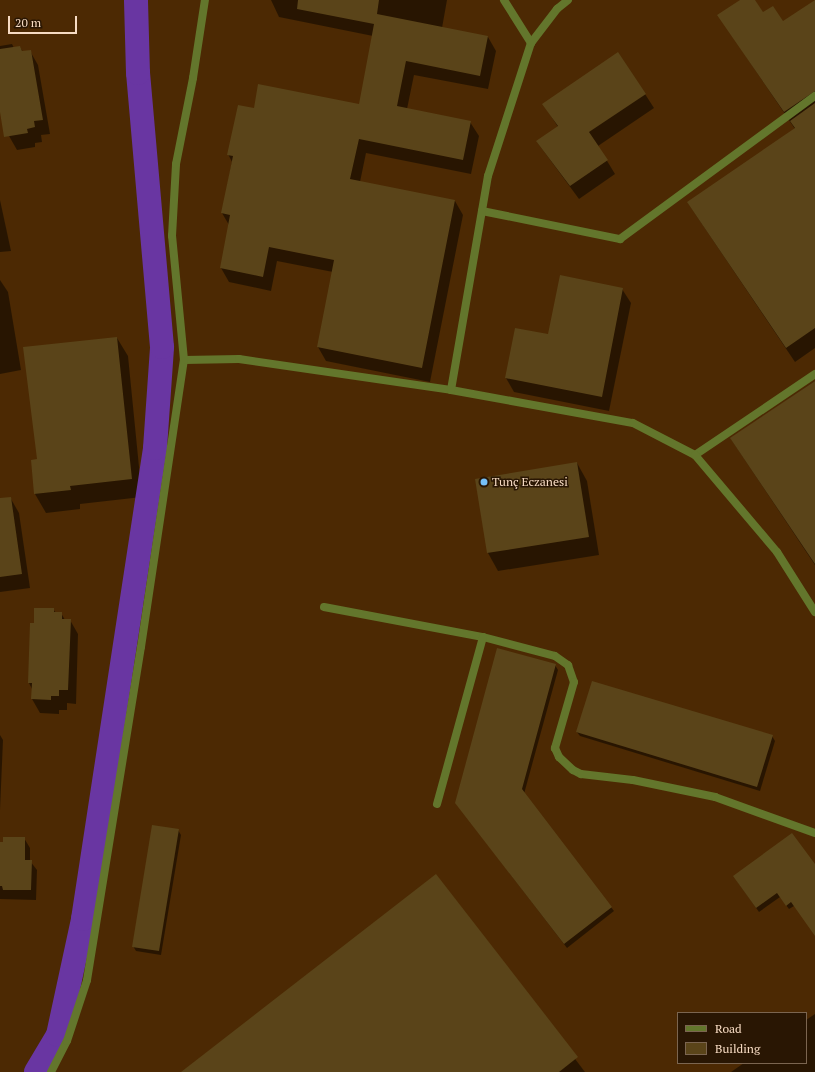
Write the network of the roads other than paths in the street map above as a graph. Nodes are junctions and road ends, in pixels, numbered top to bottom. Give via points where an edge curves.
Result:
1 (205, 0) edge
2 (504, 0) edge
3 (568, 0) edge
4 (531, 43) junction
5 (815, 96) edge
6 (482, 211) junction
7 (184, 360) junction
8 (815, 374) edge
9 (451, 390) junction
10 (695, 455) junction
11 (324, 607) dead end
12 (815, 612) edge
13 (483, 637) junction
14 (438, 804) dead end
15 (815, 833) edge
16 (51, 1072) edge

1 - 7 street via 176,164 172,236
2 - 4 street
3 - 4 street via 557,8
4 - 6 street via 488,176
5 - 6 street via 620,239
6 - 9 street
7 - 9 street via 239,359
7 - 16 street via 87,980 67,1041
8 - 10 street
9 - 10 street via 633,423
10 - 12 street via 777,552
11 - 13 street
13 - 14 street
13 - 15 street via 555,656 568,666 574,682 555,748 559,757 573,770 581,774 647,783 715,797

